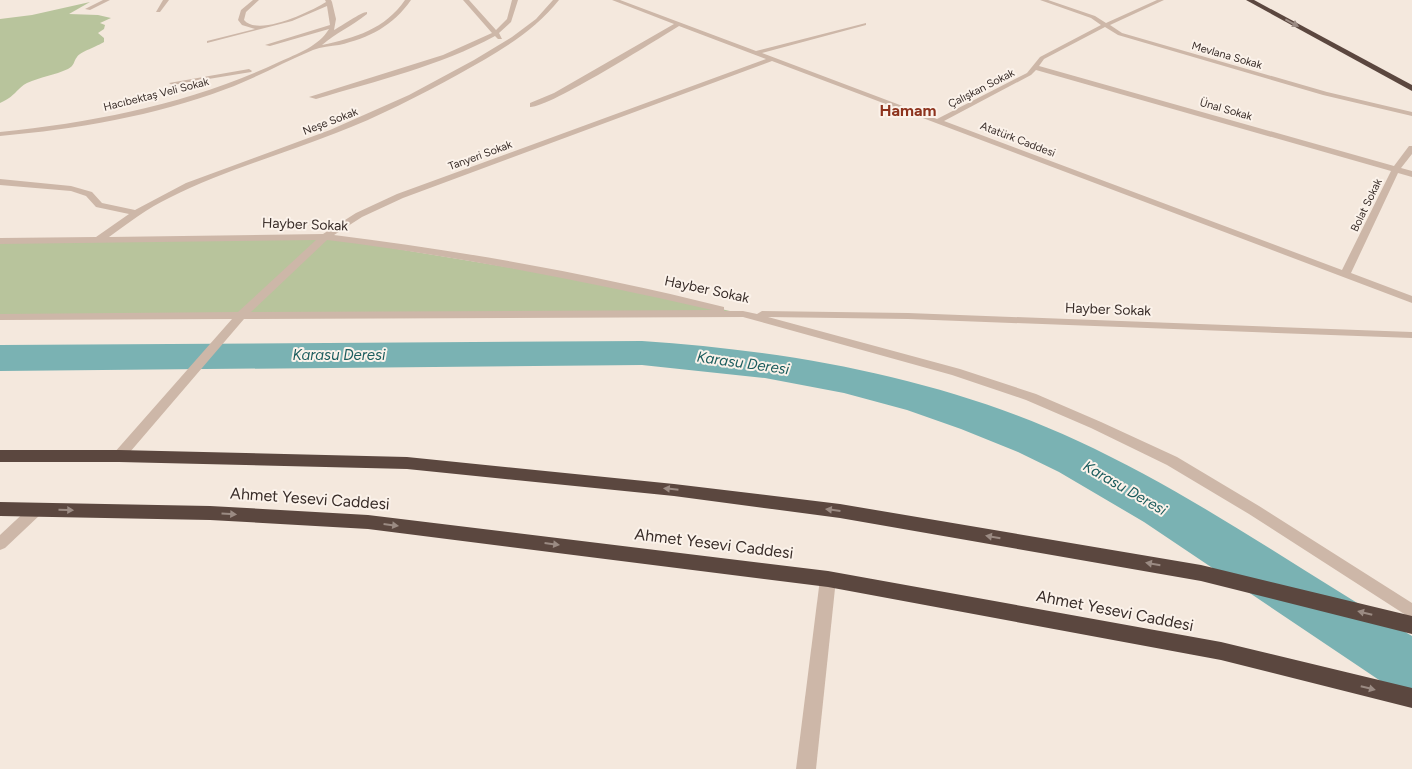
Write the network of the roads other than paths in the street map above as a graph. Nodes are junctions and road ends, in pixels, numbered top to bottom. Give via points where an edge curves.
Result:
1 (107, 0) edge
2 (166, 0) edge
3 (256, 0) edge
4 (408, 0) edge
5 (466, 0) edge
6 (515, 0) edge
7 (556, 0) edge
8 (615, 0) edge
9 (1043, 0) edge
10 (1161, 0) edge
11 (1249, 0) edge
12 (1265, 0) edge
13 (328, 1) edge
14 (88, 9) dead end
15 (158, 11) dead end
16 (365, 13) dead end
17 (536, 19) junction
18 (523, 24) dead end
19 (679, 24) junction
20 (864, 24) dead end
21 (1105, 25) junction
22 (333, 26) junction
23 (261, 28) junction
24 (1326, 32) dead end
25 (496, 33) junction
26 (328, 35) junction
27 (209, 42) dead end
28 (268, 45) dead end
29 (498, 49) junction
30 (309, 50) junction
31 (756, 53) junction
32 (773, 60) junction
33 (288, 61) junction
34 (1034, 67) junction
35 (172, 83) dead end
36 (1412, 88) edge
37 (313, 97) dead end
38 (533, 105) dead end
39 (1412, 114) edge
40 (938, 121) junction
41 (0, 134) edge
42 (1412, 148) edge
43 (1396, 169) junction
44 (1412, 174) edge
45 (0, 182) edge
46 (136, 213) junction
47 (325, 236) junction
48 (100, 239) junction
49 (0, 241) edge
50 (1345, 274) junction
51 (1412, 300) edge
52 (743, 314) junction
53 (240, 316) junction
54 (0, 317) edge
55 (1412, 335) edge
56 (0, 456) edge
57 (119, 456) junction
58 (0, 509) edge
59 (36, 510) junction
60 (0, 544) edge
61 (828, 579) junction
62 (1412, 612) edge
63 (1412, 625) edge
64 (1412, 698) edge
65 (806, 769) edge

1 - 14 street
2 - 15 street
3 - 23 street via 243,11 241,20 244,24
4 - 30 street via 403,10 369,34
5 - 25 street
6 - 25 street, Neşe Sokak via 512,21
7 - 17 street, Neşe Sokak
8 - 19 street, Atatürk Caddesi
9 - 21 street, Mevlana Sokak via 1093,17
10 - 21 street, Çalışkan Sokak
11 -> 36 highway
12 - 24 highway
13 - 22 street
13 - 23 street via 321,8
16 - 26 street via 350,25
17 - 18 street
17 - 29 street, Neşe Sokak
19 - 31 street, Atatürk Caddesi
19 - 38 street via 557,95
20 - 31 street
21 - 34 street, Çalışkan Sokak via 1042,58
21 - 39 street, Mevlana Sokak via 1120,34 1325,94
22 - 26 street, Hacıbektaş Veli Sokak
22 - 28 street
23 - 27 street
25 - 29 street via 501,42
25 - 37 street, Neşe Sokak via 434,60
26 - 30 street, Hacıbektaş Veli Sokak
29 - 46 street, Neşe Sokak via 412,97 366,118 196,183
30 - 33 street, Hacıbektaş Veli Sokak
31 - 32 street, Atatürk Caddesi
32 - 40 street, Atatürk Caddesi
32 - 47 street, Tanyeri Sokak via 400,196
33 - 35 street via 242,73
33 - 41 street, Hacıbektaş Veli Sokak via 186,100 106,119
34 - 40 street, Çalışkan Sokak via 1029,74
34 - 43 street, Ünal Sokak
40 - 50 street, Atatürk Caddesi
42 - 43 street, Bolat Sokak
43 - 44 street, Ünal Sokak
43 - 50 street, Bolat Sokak
45 - 46 street via 85,192 98,205
46 - 48 street, Neşe Sokak
47 - 48 street, Hayber Sokak
47 - 52 street, Hayber Sokak via 409,247 622,286
47 - 53 street, Tanyeri Sokak
48 - 49 street, Hayber Sokak
50 - 51 street, Atatürk Caddesi
52 - 53 street
52 - 55 street, Hayber Sokak via 908,316
52 - 62 street via 956,372 1031,397 1096,425 1172,461
53 - 54 street
53 - 57 street, Tanyeri Sokak
56 - 57 highway
63 -> 57 highway via 1201,573 840,511 674,490 407,463
58 - 59 highway, Ahmet Yesevi Caddesi
59 - 60 street
59 -> 61 highway, Ahmet Yesevi Caddesi via 210,513 368,522
61 -> 64 highway, Ahmet Yesevi Caddesi via 1221,651
61 - 65 street

